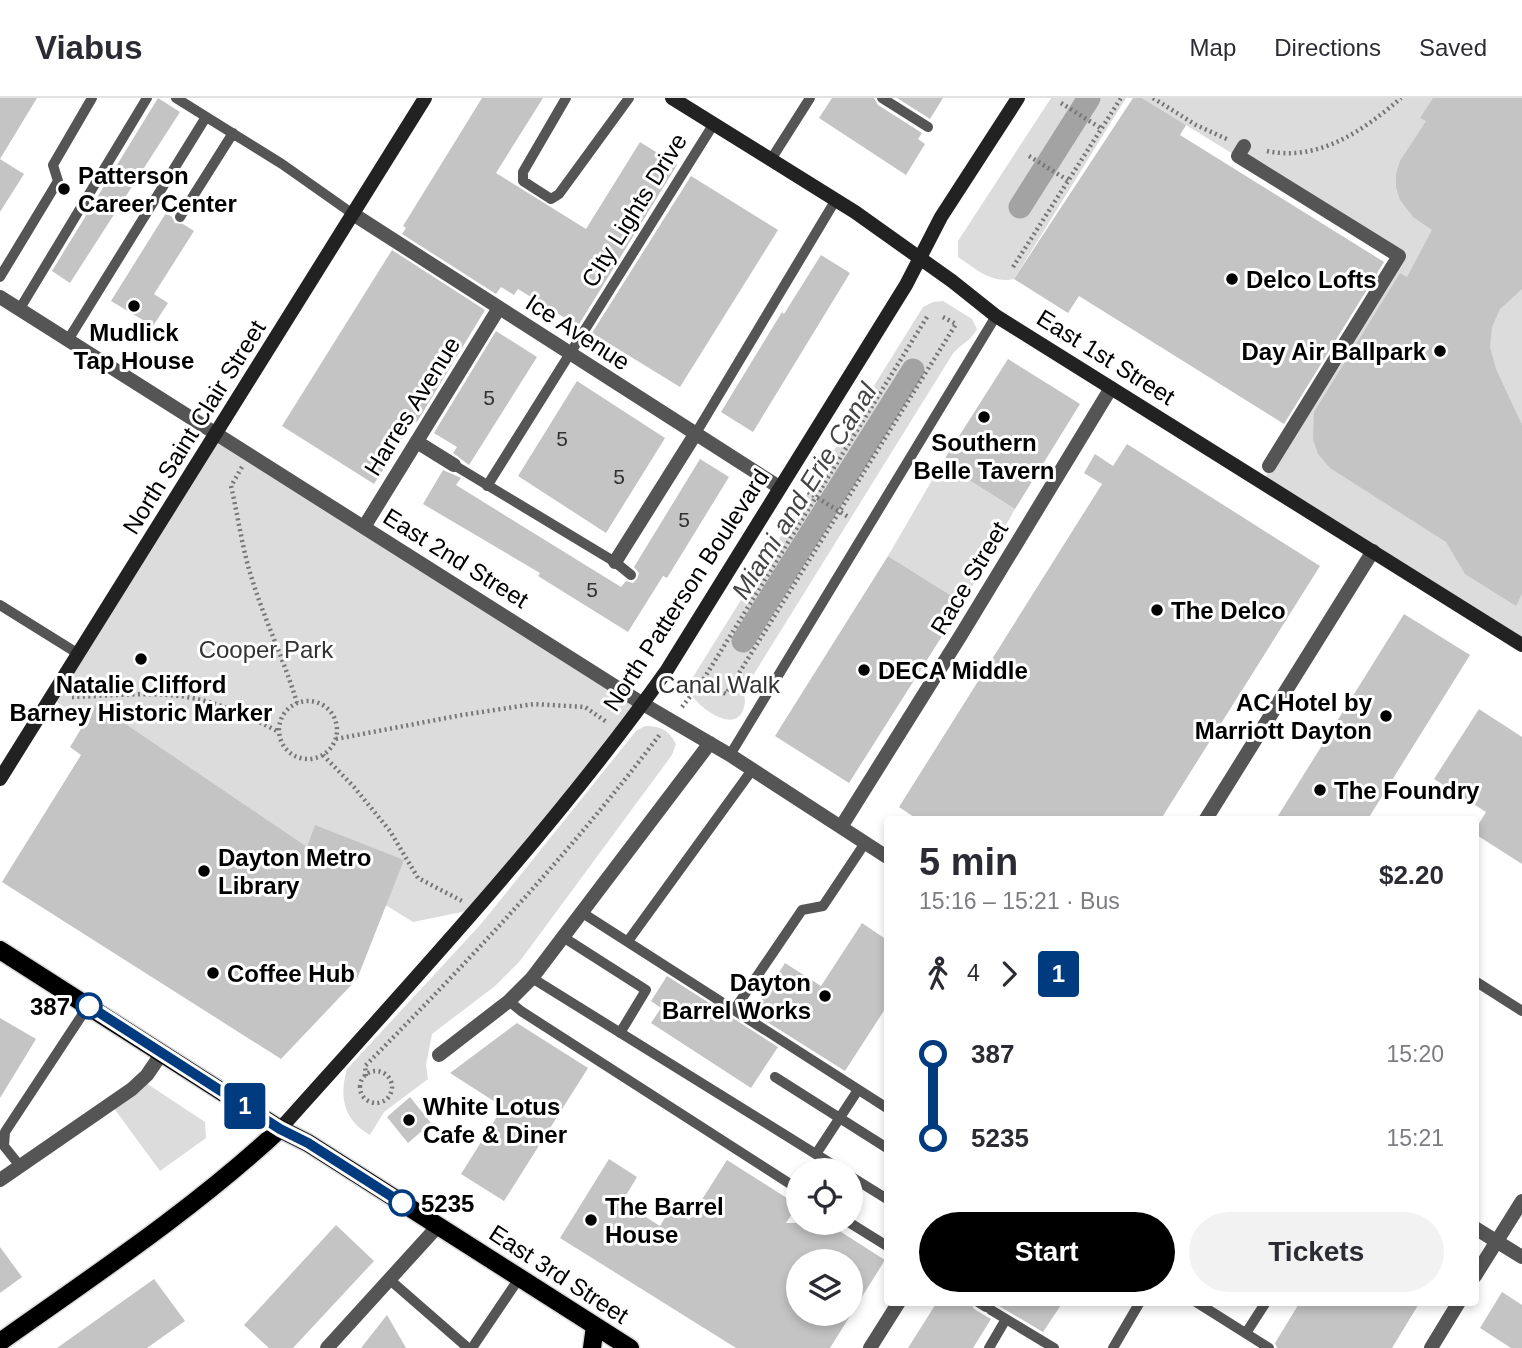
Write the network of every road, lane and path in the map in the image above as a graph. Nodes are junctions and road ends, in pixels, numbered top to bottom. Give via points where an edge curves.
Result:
1 (92, 98) edge
2 (147, 98) edge
3 (176, 98) edge
4 (425, 98) edge
5 (566, 98) edge
6 (629, 98) edge
7 (672, 98) edge
8 (810, 98) edge
9 (882, 98) edge
10 (1018, 98) edge
11 (1121, 98) edge
12 (1153, 98) edge
13 (1401, 98) edge
14 (1062, 103) dead end
15 (206, 117) junction
16 (713, 125) junction
17 (928, 127) dead end
18 (1102, 129) junction
19 (233, 133) junction
20 (1244, 146) junction
21 (1029, 156) dead end
22 (770, 161) junction
23 (1069, 181) junction
24 (835, 201) junction
25 (353, 214) junction
26 (180, 217) dead end
27 (920, 260) junction
28 (1013, 267) dead end
29 (0, 277) edge
30 (0, 297) edge
31 (499, 308) junction
32 (19, 310) junction
33 (941, 316) dead end
34 (996, 316) junction
35 (927, 317) dead end
36 (68, 340) junction
37 (569, 353) junction
38 (1111, 387) junction
39 (696, 433) junction
40 (216, 434) junction
41 (417, 442) junction
42 (249, 455) junction
43 (454, 465) joint
44 (1269, 466) dead end
45 (487, 486) junction
46 (779, 487) junction
47 (808, 492) dead end
48 (817, 498) junction
49 (839, 511) junction
50 (850, 518) dead end
51 (364, 527) junction
52 (1373, 551) junction
53 (615, 562) junction
54 (631, 575) dead end
55 (0, 605) edge
56 (1522, 645) edge
57 (77, 653) junction
58 (50, 698) junction
59 (297, 703) junction
60 (643, 704) junction
61 (279, 732) junction
62 (621, 732) junction
63 (658, 738) dead end
64 (336, 740) junction
65 (710, 743) junction
66 (323, 755) junction
67 (730, 755) junction
68 (752, 770) junction
69 (0, 779) edge
70 (1211, 816) edge
71 (841, 827) junction
72 (865, 843) junction
73 (884, 855) edge
74 (476, 909) junction
75 (581, 912) junction
76 (563, 937) junction
77 (628, 941) junction
78 (0, 950) edge
79 (532, 978) junction
80 (1479, 984) edge
81 (509, 1001) junction
82 (89, 1006) junction
83 (734, 1010) junction
84 (1522, 1011) edge
85 (620, 1033) junction
86 (162, 1054) junction
87 (439, 1055) dead end
88 (366, 1076) junction
89 (775, 1077) dead end
90 (858, 1090) junction
91 (884, 1106) edge
92 (840, 1118) junction
93 (280, 1129) junction
94 (884, 1145) edge
95 (816, 1154) junction
96 (822, 1158) edge
97 (20, 1166) junction
98 (0, 1180) edge
99 (786, 1181) edge
100 (863, 1184) edge
101 (884, 1197) edge
102 (1522, 1201) edge
103 (438, 1226) junction
104 (1479, 1230) edge
105 (863, 1231) edge
106 (1497, 1241) junction
107 (884, 1244) edge
108 (1522, 1257) edge
109 (1479, 1270) edge
110 (520, 1277) junction
111 (390, 1280) junction
112 (896, 1306) edge
113 (985, 1306) edge
114 (1138, 1306) edge
115 (1202, 1306) edge
116 (1263, 1306) edge
117 (1456, 1306) edge
118 (1006, 1319) junction
119 (595, 1326) junction
120 (1246, 1333) junction
121 (0, 1342) edge
122 (1050, 1347) edge
123 (327, 1348) edge
124 (470, 1348) edge
125 (592, 1348) edge
126 (630, 1348) edge
127 (870, 1348) edge
128 (989, 1348) edge
129 (1112, 1348) edge
130 (1269, 1348) edge
131 (1430, 1348) edge

1 - 29 lane via 53,165 58,181
2 - 32 lane
3 - 15 lane
4 - 25 main road, North Saint Clair Street
5 - 6 lane via 523,172 523,181 551,199
7 - 16 main road, East 1st Street
8 - 22 lane
9 - 17 lane
10 - 27 main road, North Patterson Boulevard via 941,217
11 - 18 path
12 - 20 path via 1196,125
13 - 20 path via 1343,141 1299,152
14 - 18 path
15 - 19 lane
15 - 36 lane
16 - 22 main road, East 1st Street
16 - 37 lane, CIty Lights Drive
18 - 23 path
19 - 25 lane
19 - 26 lane
20 - 44 street via 1238,156 1399,256
21 - 23 path
22 - 24 main road, East 1st Street
23 - 28 path
24 - 27 main road, East 1st Street
24 - 39 lane
25 - 31 street, Ice Avenue
25 - 40 main road, North Saint Clair Street
27 - 34 main road, East 1st Street
27 - 46 main road, North Patterson Boulevard
30 - 32 street, East 2nd Street
31 - 37 street, Ice Avenue
31 - 41 street, Harres Avenue
32 - 36 street, East 2nd Street
33 - 49 path via 956,324
34 - 38 main road, East 1st Street
34 - 67 lane
35 - 48 path
36 - 40 street, East 2nd Street
37 - 39 street, Ice Avenue
37 - 45 lane, CIty Lights Drive
38 - 52 main road, East 1st Street
38 - 71 street, Race Street
39 - 46 street, Ice Avenue
39 - 53 street
40 - 42 street, East 2nd Street
40 - 57 main road, North Saint Clair Street
41 - 43 street
41 - 51 street, Harres Avenue
42 - 51 street, East 2nd Street
42 - 59 path via 231,486 249,572
43 - 45 lane
45 - 53 lane
46 - 60 main road, North Patterson Boulevard
47 - 48 path, bridge
48 - 49 path, bridge
48 - 49 path via 703,680 726,694
49 - 50 path, bridge
51 - 60 street, East 2nd Street
52 - 56 main road, East 1st Street
52 - 70 street
53 - 54 lane
55 - 57 lane
57 - 58 main road, North Saint Clair Street
58 - 61 path via 153,694 206,701
58 - 69 main road, North Saint Clair Street
59 - 61 path via 283,715
59 - 64 path via 306,700 325,705 336,720
60 - 62 main road, North Patterson Boulevard
60 - 65 street, East 2nd Street
61 - 66 path via 295,755
62 - 64 path via 585,707 534,704
62 - 74 main road, North Patterson Boulevard
63 - 88 path via 535,888 365,1066
64 - 66 path
65 - 67 street, East 2nd Street
65 - 75 street
66 - 74 path via 390,831 418,878
67 - 68 street, East 2nd Street
68 - 71 street, East 2nd Street
68 - 77 lane
71 - 72 street, East 2nd Street
72 - 73 street, East 2nd Street
72 - 83 lane via 823,906 802,911
74 - 93 main road, North Patterson Boulevard
75 - 76 street
75 - 77 lane
76 - 79 street
76 - 85 lane via 646,990
77 - 83 lane
78 - 82 main road, East 3rd Street
79 - 81 street
79 - 85 lane
80 - 84 lane
81 - 87 street
81 - 99 lane
82 - 86 main road, East 3rd Street
82 - 97 lane via 5,1132 4,1146
83 - 90 lane
85 - 95 lane
86 - 93 main road, East 3rd Street
86 - 97 street via 132,1089
88 - 88 path via 360,1090 366,1099 386,1100 392,1091 388,1077 374,1071
89 - 92 lane
90 - 91 lane
90 - 92 lane
92 - 94 lane
92 - 95 lane
93 - 103 main road, East 3rd Street
93 - 121 main road via 174,1219
95 - 96 lane
97 - 98 street
100 - 101 lane
102 - 106 street
103 - 110 main road, East 3rd Street
103 - 111 street
104 - 106 street
105 - 107 lane
106 - 108 street
106 - 109 street
110 - 119 main road, East 3rd Street
110 - 124 lane
111 - 123 street
111 - 124 lane
112 - 127 street
113 - 118 lane
114 - 129 lane
115 - 120 lane
116 - 120 lane
117 - 131 street
118 - 122 lane
118 - 128 lane
119 - 125 main road
119 - 126 main road, East 3rd Street
120 - 130 lane

